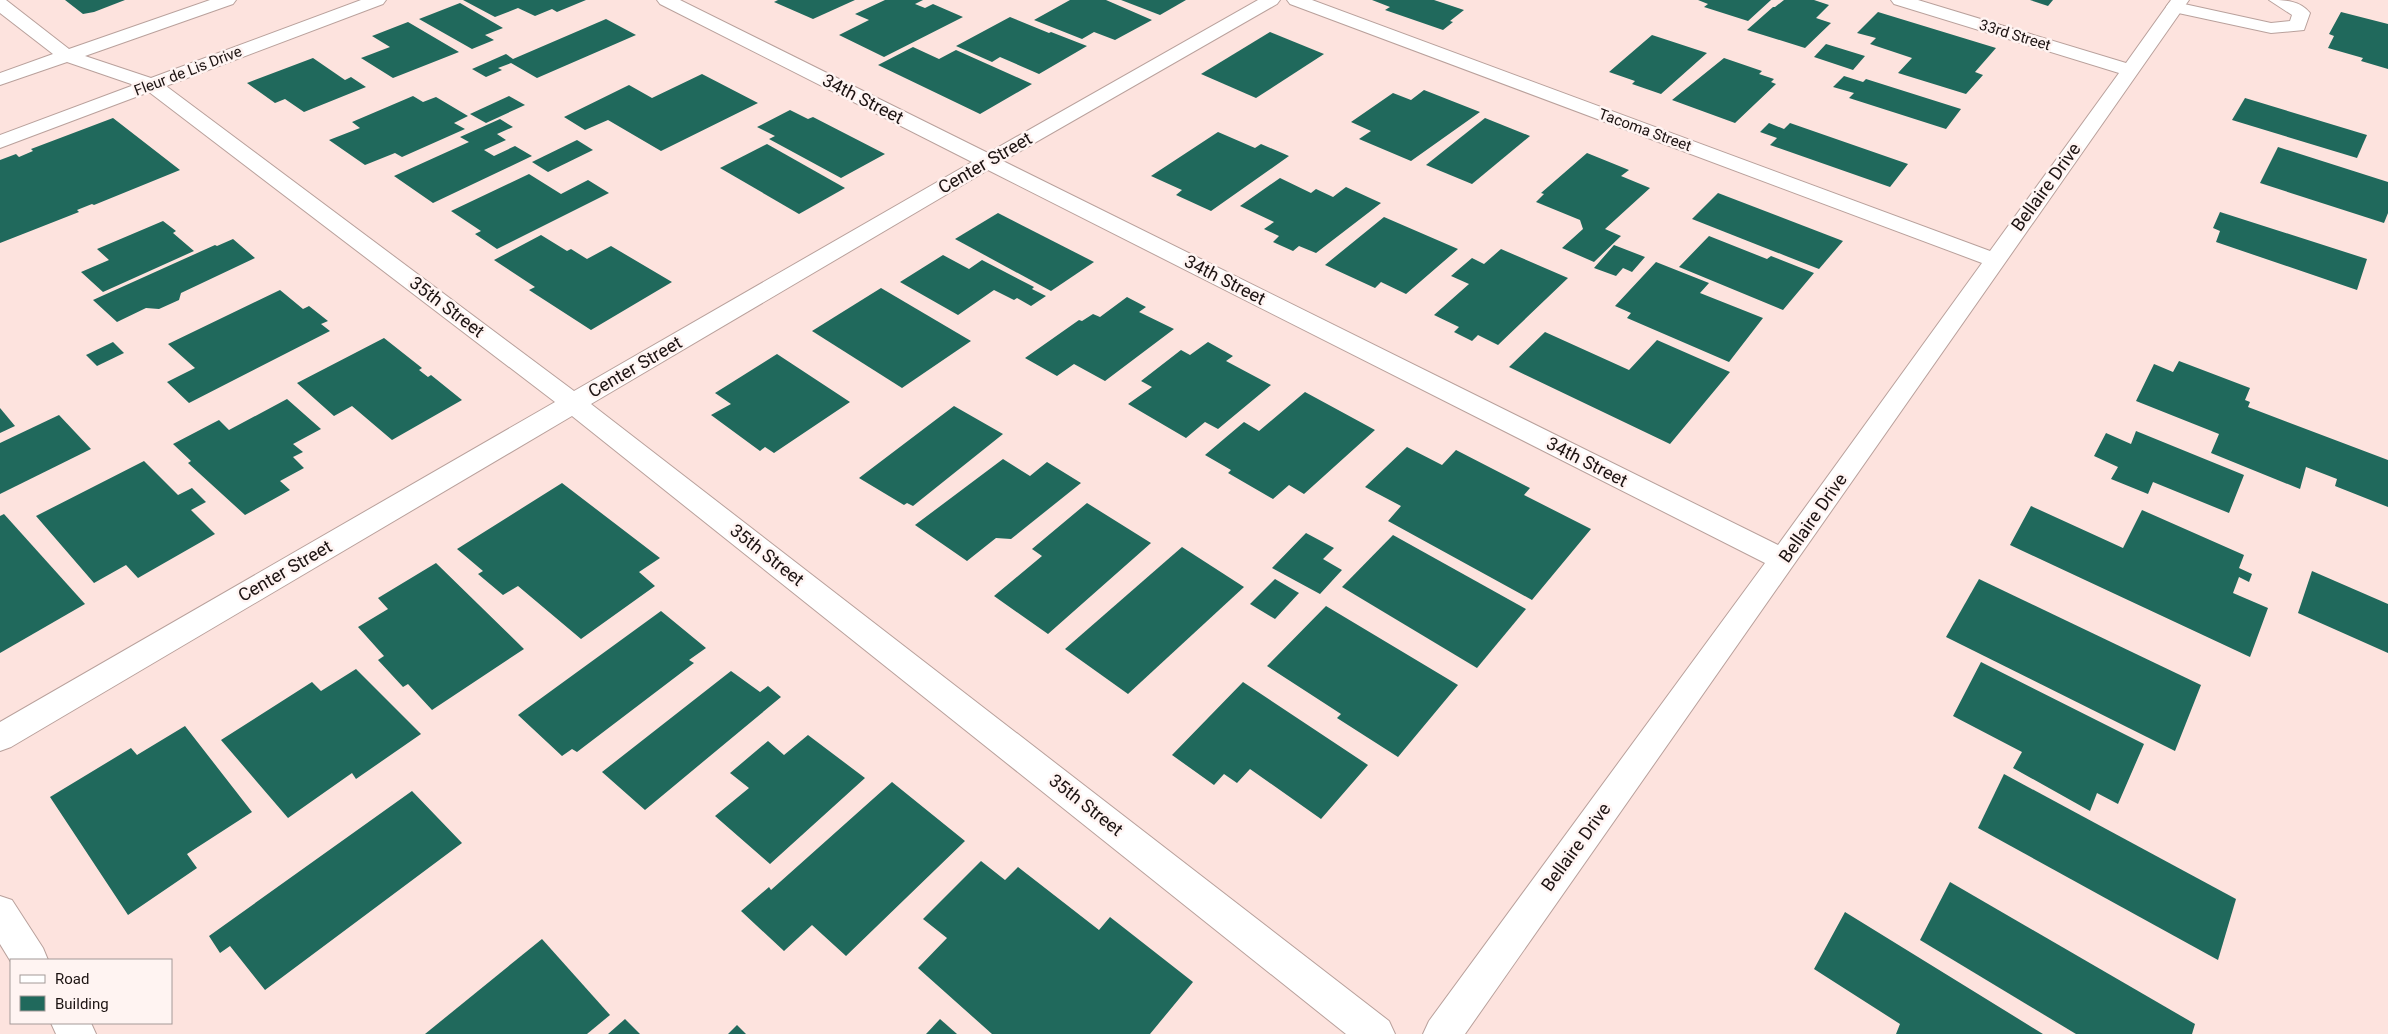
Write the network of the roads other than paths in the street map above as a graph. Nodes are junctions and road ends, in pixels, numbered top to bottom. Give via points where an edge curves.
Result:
1 (226, 0) edge
2 (377, 0) edge
3 (666, 0) edge
4 (1271, 0) edge
5 (1296, 0) edge
6 (1900, 0) edge
7 (2278, 0) edge
8 (2178, 3) edge
9 (0, 4) edge
10 (67, 56) junction
11 (2130, 70) junction
12 (0, 79) edge
13 (152, 85) junction
14 (0, 142) edge
15 (988, 161) junction
16 (1994, 260) junction
17 (573, 403) junction
18 (1783, 560) junction
19 (0, 738) edge
20 (0, 912) edge
21 (29, 959) edge
22 (1376, 1034) edge
23 (1442, 1034) edge

1 - 10 street
2 - 13 street, Fleur de Lis Drive
3 - 15 street, 34th Street
4 - 15 street, Center Street
5 - 16 street, Tacoma Street
6 - 11 street, 33rd Street
7 - 8 street via 2301,13 2298,26 2271,28
8 - 11 street, Bellaire Drive
9 - 10 street, 35th Street
10 - 12 street
10 - 13 street, 35th Street
11 - 16 street, Bellaire Drive
13 - 14 street, Fleur de Lis Drive
13 - 17 street, 35th Street
15 - 17 street, Center Street
15 - 18 street, 34th Street
16 - 18 street, Bellaire Drive
17 - 19 street, Center Street
17 - 22 street, 35th Street
18 - 23 street, Bellaire Drive
20 - 21 street

